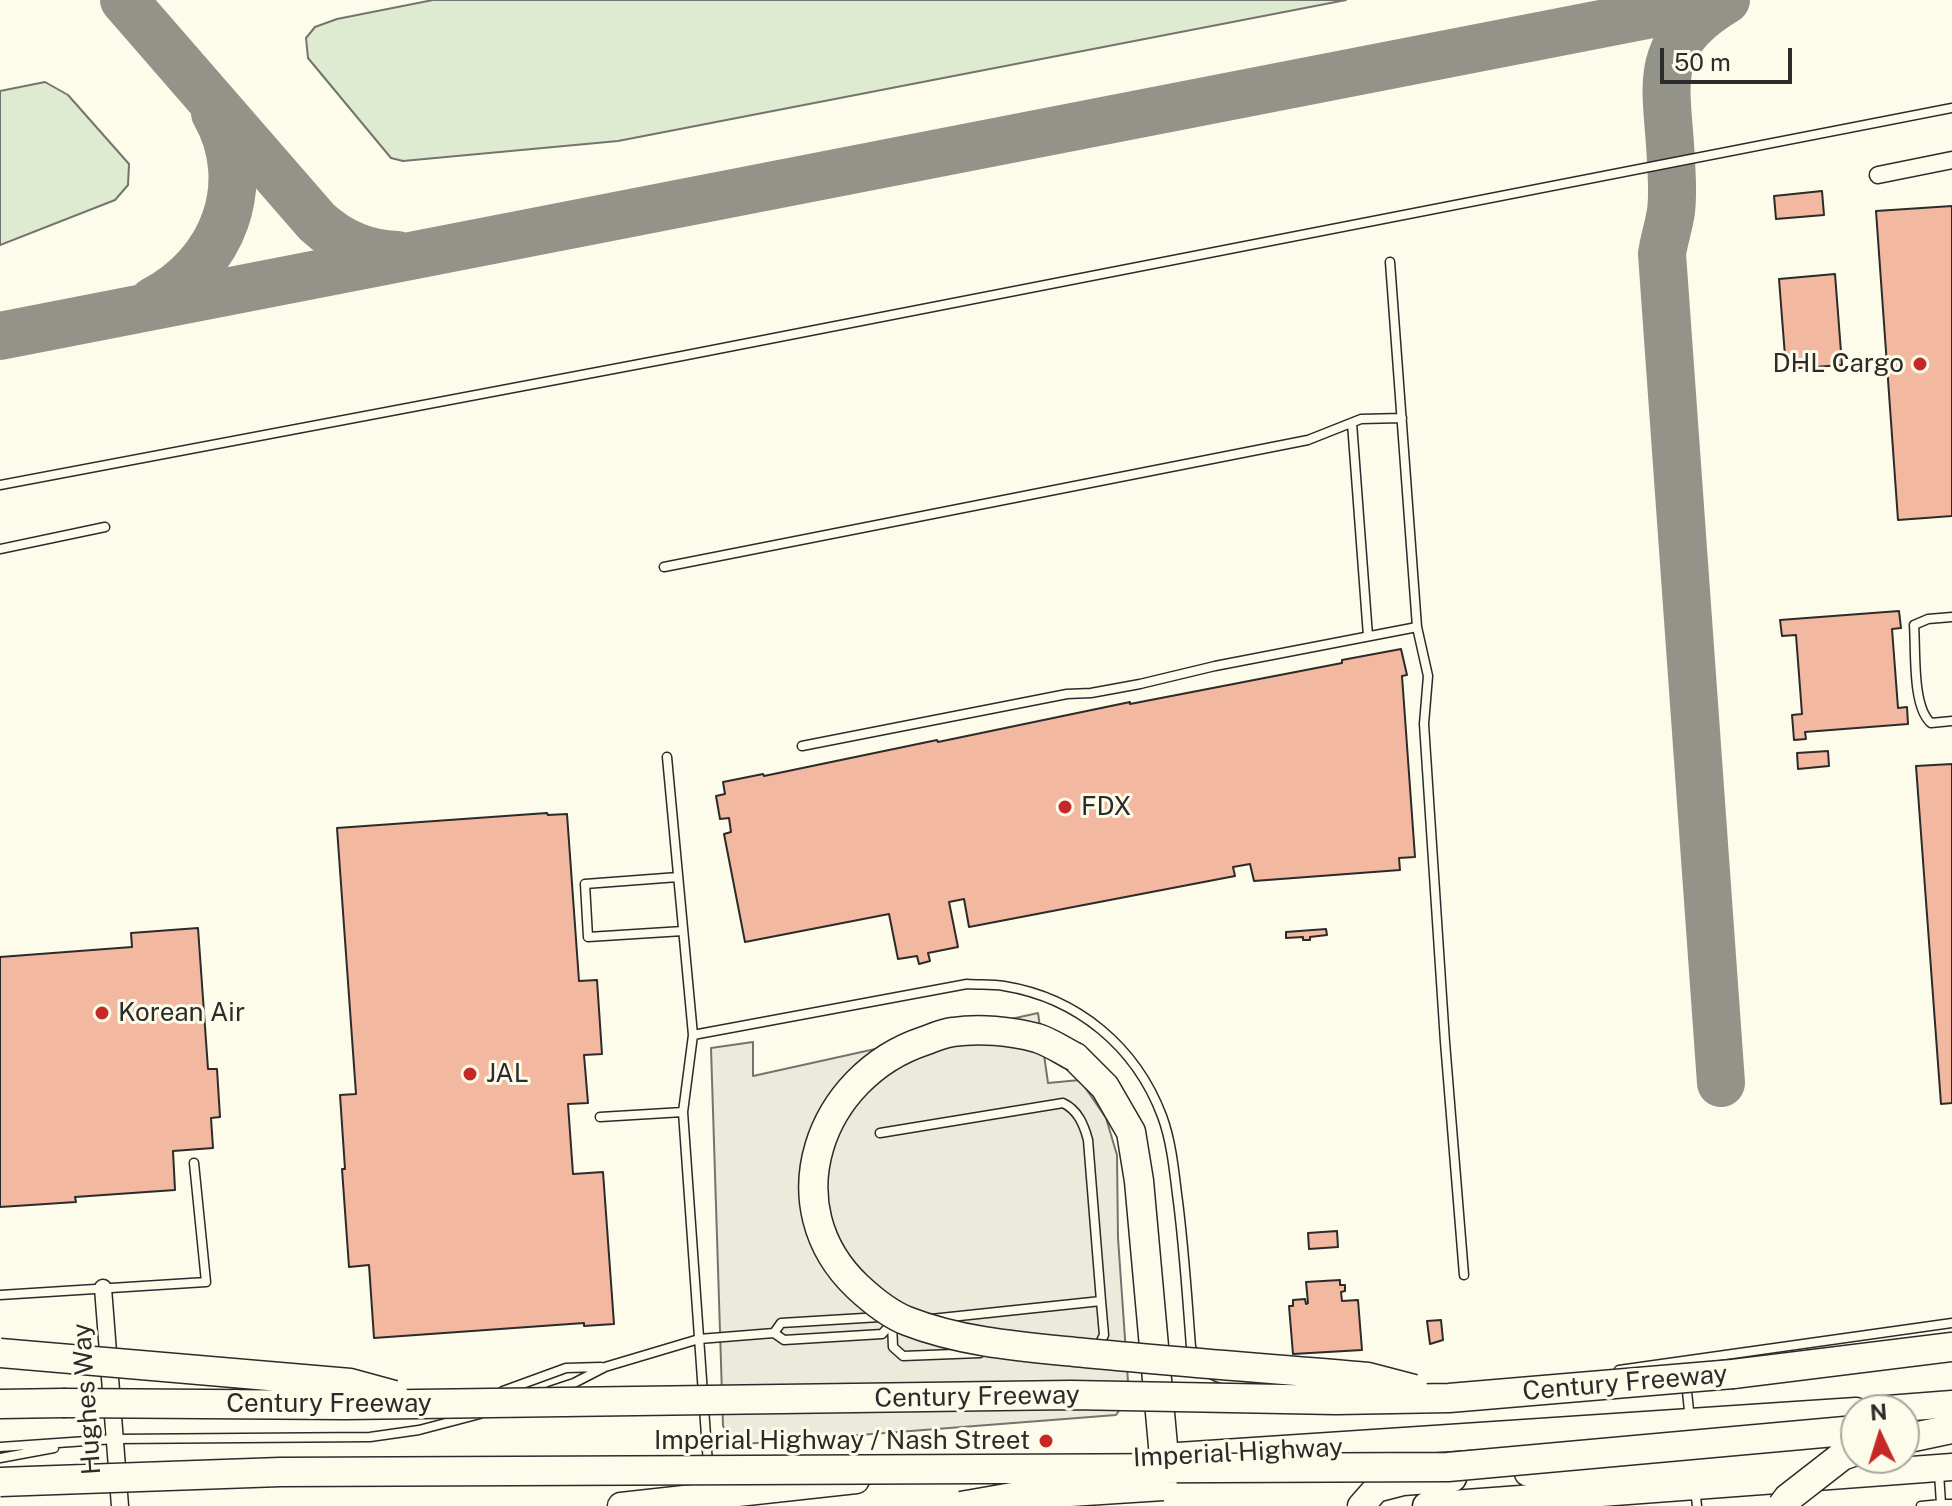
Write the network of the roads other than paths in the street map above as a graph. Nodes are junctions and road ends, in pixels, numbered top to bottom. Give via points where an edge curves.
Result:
1 (1952, 108) edge
2 (1952, 160) edge
3 (1878, 175) dead end
4 (1390, 262) dead end
5 (1402, 418) junction
6 (1352, 423) junction
7 (0, 485) edge
8 (105, 527) dead end
9 (0, 549) edge
10 (664, 567) dead end
11 (1952, 617) edge
12 (1417, 627) junction
13 (1368, 636) junction
14 (1952, 721) edge
15 (802, 746) dead end
16 (667, 757) dead end
17 (678, 877) junction
18 (683, 931) junction
19 (693, 1035) junction
20 (683, 1112) junction
21 (600, 1117) dead end
22 (880, 1133) dead end
23 (194, 1163) dead end
24 (1464, 1275) dead end
25 (103, 1288) junction
26 (0, 1295) edge
27 (1101, 1301) junction
28 (892, 1323) junction
29 (1952, 1323) edge
30 (774, 1333) junction
31 (699, 1339) junction
32 (1952, 1347) edge
33 (0, 1353) edge
34 (1684, 1361) junction
35 (605, 1367) junction
36 (1614, 1371) dead end
37 (1307, 1385) dead end
38 (1349, 1386) dead end
39 (1419, 1386) dead end
40 (1449, 1398) junction
41 (0, 1404) edge
42 (1952, 1404) edge
43 (1920, 1406) edge
44 (1840, 1412) edge
45 (424, 1417) junction
46 (1952, 1421) edge
47 (1690, 1424) junction
48 (1920, 1424) edge
49 (1952, 1429) edge
50 (1840, 1431) edge
51 (1952, 1435) edge
52 (1920, 1436) edge
53 (115, 1439) junction
54 (1920, 1445) edge
55 (0, 1447) edge
56 (1840, 1454) edge
57 (1164, 1457) junction
58 (0, 1458) edge
59 (1840, 1458) edge
60 (1448, 1467) junction
61 (1945, 1468) edge
62 (0, 1482) edge
63 (1695, 1485) edge
64 (710, 1496) junction
65 (1526, 1503) edge
66 (1941, 1504) edge
67 (1952, 1504) edge
68 (120, 1506) edge
69 (621, 1506) edge
70 (961, 1506) edge
71 (1361, 1506) edge
72 (1426, 1506) edge
73 (1782, 1506) edge
74 (1921, 1506) edge

1 - 7 lane
2 - 3 street
4 - 5 lane
5 - 6 lane
5 - 12 lane
6 - 10 lane via 1308,440
6 - 13 lane
8 - 9 lane
11 - 14 lane via 1914,625 1923,716 1931,723
12 - 13 lane
12 - 24 lane via 1428,676 1424,724
13 - 15 lane
16 - 17 lane
17 - 18 lane
17 - 18 lane via 585,884 588,937
18 - 19 lane
19 - 20 lane
19 - 37 lane via 967,984 1043,996 1084,1017 1119,1044 1163,1118 1183,1237 1191,1347 1202,1369 1218,1379
20 - 21 lane
20 - 31 lane
22 - 27 lane via 1069,1106 1088,1140
23 - 25 lane via 206,1282
25 - 26 lane
25 - 53 street, Hughes Way
27 - 28 lane
27 - 28 lane via 1104,1335 1099,1347 903,1356 893,1347
28 - 30 lane via 882,1317 781,1323
28 - 30 lane via 882,1334 784,1340
29 - 34 lane
30 - 31 lane
31 - 35 lane
31 - 64 lane
32 - 40 highway, Century Freeway, bridge via 1733,1374
33 - 45 highway, bridge via 350,1383
34 - 36 lane
34 - 47 lane
35 - 45 lane via 566,1368
35 - 45 lane via 574,1383 465,1419
38 - 39 lane
40 - 45 highway, Century Freeway, bridge via 1071,1395
40 - 57 highway, bridge via 1368,1377 1011,1346 905,1321 845,1275 826,1245 815,1208 813,1175 821,1137 841,1100 871,1069 905,1048 952,1032 996,1031 1038,1038 1075,1057 1105,1087 1131,1132 1139,1181
41 - 45 highway, Century Freeway, bridge
42 - 43 main road
44 - 47 main road, Imperial Highway
45 - 53 lane via 370,1437
46 - 48 highway
47 - 57 main road, Imperial Highway
47 - 63 street
49 - 52 highway
50 - 60 highway, bridge
51 - 54 main road
53 - 55 lane
53 - 58 lane
53 - 68 street, Hughes Way
56 - 63 main road
57 - 64 main road, Imperial Highway via 849,1480
59 - 73 highway, bridge
60 - 62 highway, bridge via 280,1472
60 - 70 highway, bridge via 1024,1495
61 - 63 main road
61 - 66 lane
63 - 65 main road
63 - 71 main road via 1403,1482 1376,1489
64 - 69 main road, Imperial Highway
65 - 72 main road
66 - 67 lane
66 - 74 lane

